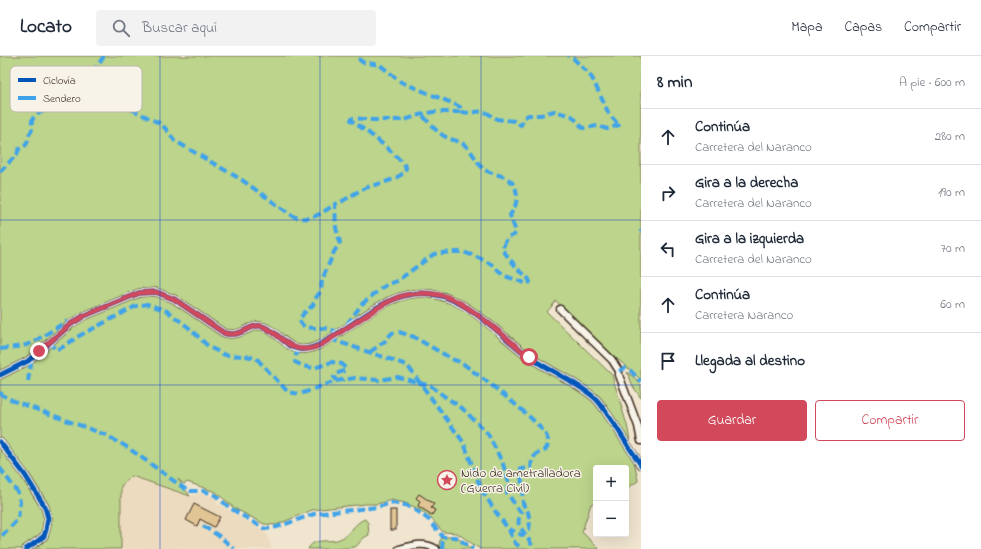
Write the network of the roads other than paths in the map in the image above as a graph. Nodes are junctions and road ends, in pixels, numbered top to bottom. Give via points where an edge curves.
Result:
1 (560, 309) dead end
2 (0, 376) edge
3 (641, 441) edge
4 (0, 442) edge
5 (641, 465) edge
6 (26, 549) edge
7 (399, 549) edge
8 (436, 549) edge

1 - 3 street via 612,360 619,371
2 - 5 street via 28,361 84,316 139,293 156,292 174,299 224,333 233,335 262,326 295,349 307,349 330,339 393,299 412,294 440,295 469,309 529,357 595,399 604,408
4 - 6 street via 45,506 48,518 46,530 39,540
7 - 8 street via 424,544

